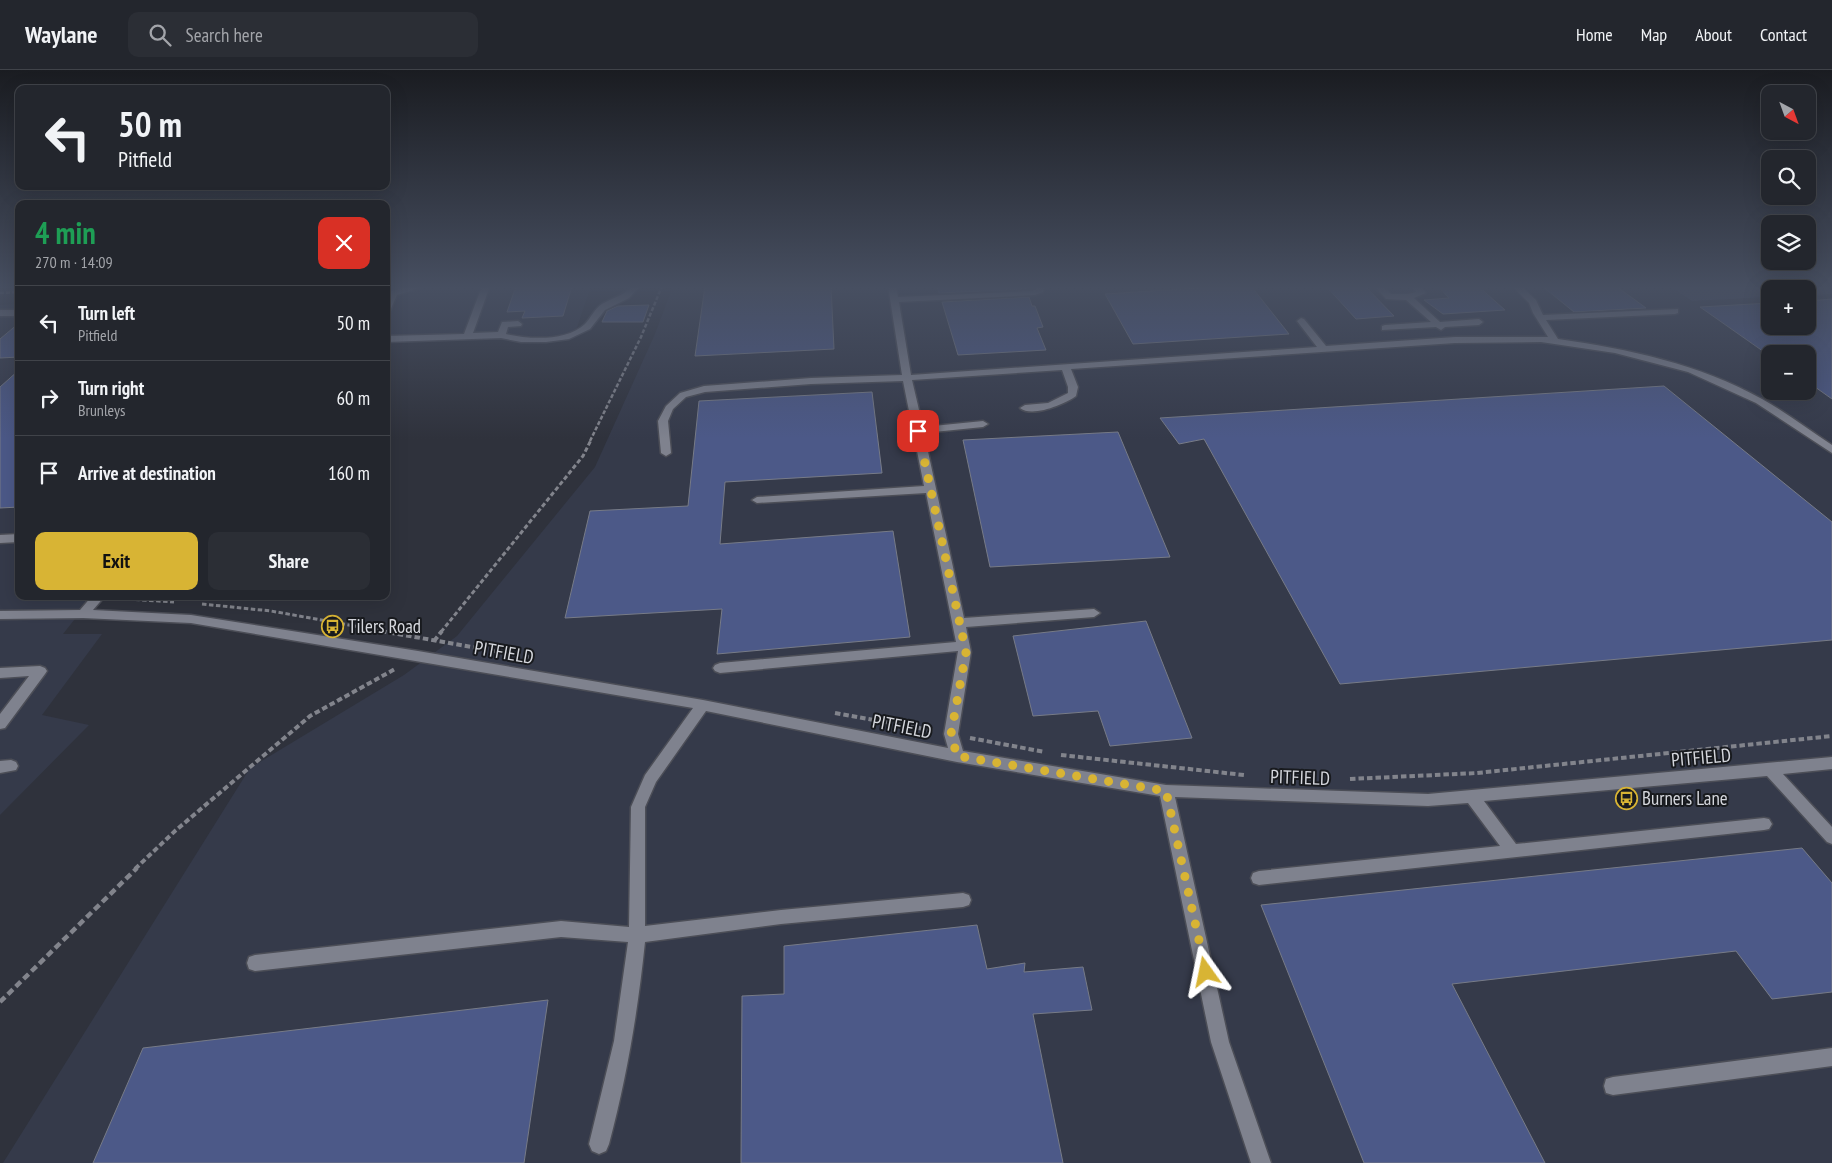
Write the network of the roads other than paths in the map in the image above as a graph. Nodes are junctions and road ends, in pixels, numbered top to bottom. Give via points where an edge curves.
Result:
1 (469, 337) edge
2 (510, 337) edge
3 (553, 337) edge
4 (901, 337) edge
5 (1314, 337) edge
6 (1452, 337) edge
7 (1553, 337) edge
8 (390, 338) edge
9 (1455, 340) junction
10 (1556, 341) junction
11 (1324, 349) junction
12 (1065, 367) junction
13 (907, 378) junction
14 (1024, 408) dead end
15 (983, 424) dead end
16 (918, 431) junction
17 (1827, 443) edge
18 (1832, 450) edge
19 (666, 452) dead end
20 (931, 489) junction
21 (757, 500) dead end
22 (15, 538) edge
23 (0, 539) edge
24 (96, 600) edge
25 (1094, 613) dead end
26 (84, 614) junction
27 (0, 615) edge
28 (959, 623) junction
29 (964, 646) junction
30 (720, 668) dead end
31 (0, 673) edge
32 (703, 705) junction
33 (0, 724) edge
34 (957, 756) junction
35 (1832, 763) edge
36 (1770, 770) junction
37 (1166, 791) junction
38 (1472, 796) junction
39 (1764, 824) dead end
40 (1832, 837) edge
41 (1512, 850) junction
42 (1259, 878) dead end
43 (962, 900) dead end
44 (636, 935) junction
45 (255, 963) dead end
46 (1832, 1058) edge
47 (1613, 1086) dead end
48 (599, 1144) dead end
49 (1262, 1163) edge

1 - 8 street
2 - 3 street
4 - 13 street
5 - 11 street
6 - 9 street
7 - 10 street
9 - 10 street
9 - 11 street
10 - 17 street via 1616,350 1691,370 1759,401
11 - 12 street
12 - 13 street
12 - 14 street via 1073,394 1056,404
13 - 16 street
13 - 19 street via 811,381 691,391 669,408 663,421
15 - 16 street
16 - 20 street
17 - 18 street
20 - 21 street
20 - 28 street
22 - 23 street
24 - 26 street
25 - 28 street
26 - 27 street, PITFIELD
26 - 32 street, PITFIELD via 191,619
28 - 29 street
29 - 30 street
29 - 34 street via 966,652 951,734
31 - 33 street via 40,671
32 - 34 street, PITFIELD
32 - 44 street via 650,779 638,807
34 - 37 street, PITFIELD
35 - 36 street, PITFIELD
36 - 38 street, PITFIELD
36 - 40 street
37 - 38 street, PITFIELD via 1428,800
37 - 49 street via 1220,1042
38 - 41 street
39 - 41 street
41 - 42 street
43 - 44 street
44 - 45 street via 561,930
44 - 48 street via 623,1044
46 - 47 street

